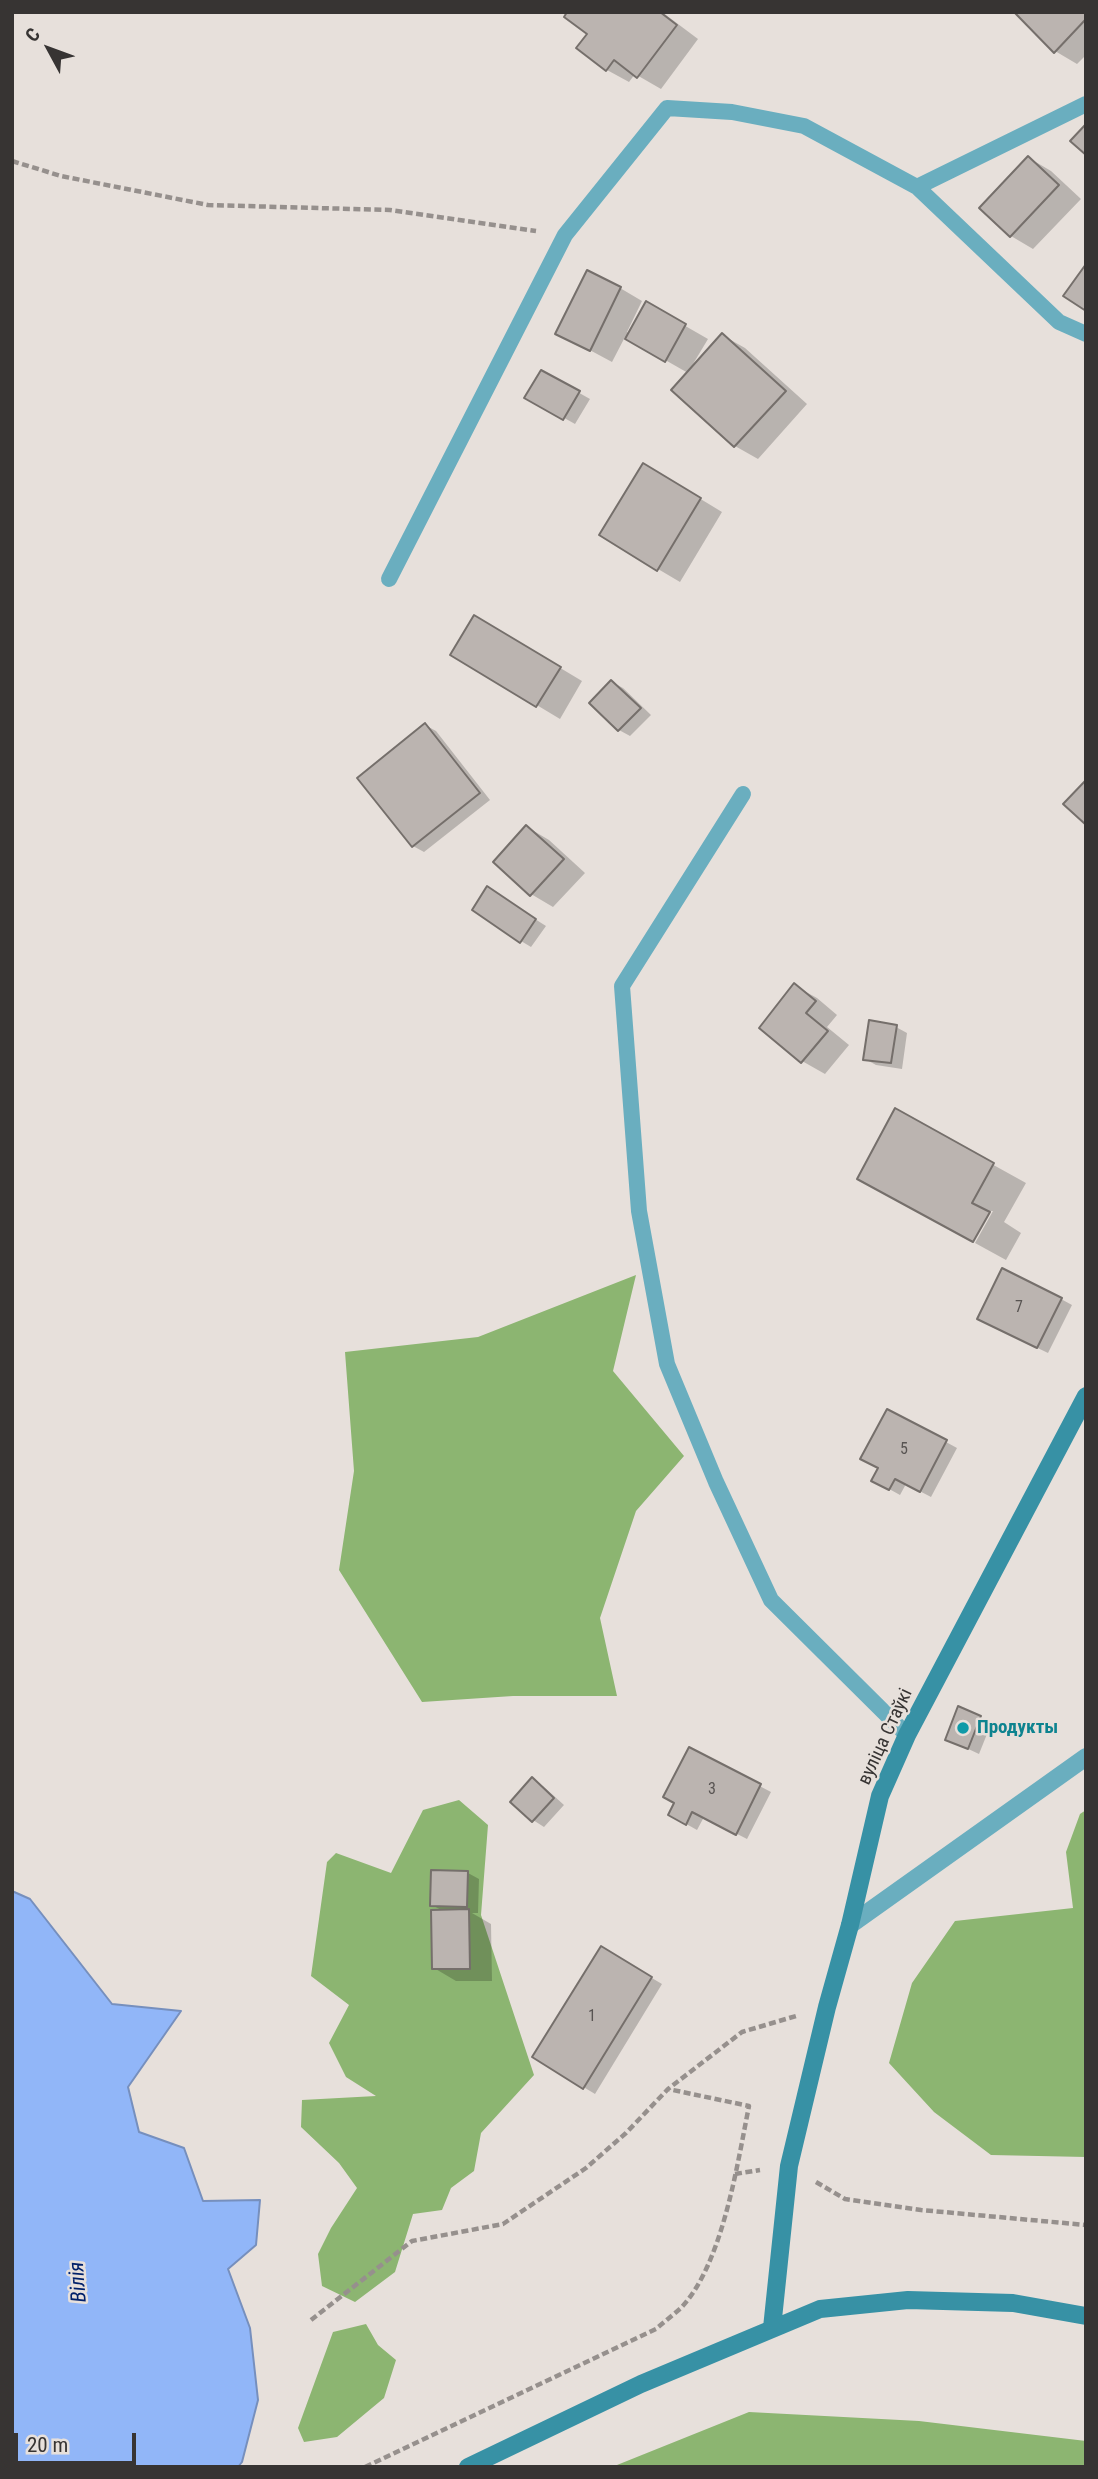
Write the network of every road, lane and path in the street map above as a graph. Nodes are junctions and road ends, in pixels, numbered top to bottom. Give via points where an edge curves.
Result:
1 (1086, 104) edge
2 (12, 161) edge
3 (917, 187) junction
4 (565, 235) junction
5 (1086, 334) edge
6 (389, 579) dead end
7 (743, 794) dead end
8 (1086, 1396) edge
9 (907, 1735) junction
10 (1086, 1757) edge
11 (850, 1925) junction
12 (827, 2007) junction
13 (668, 2089) junction
14 (789, 2166) junction
15 (735, 2174) junction
16 (1086, 2225) edge
17 (1086, 2316) edge
18 (311, 2320) dead end
19 (772, 2328) junction
20 (365, 2467) edge
21 (468, 2467) edge

1 - 3 lane
2 - 4 path via 61,176 208,205 390,210
3 - 4 lane via 804,126 732,112 667,108
3 - 5 lane via 1059,322
4 - 6 lane
7 - 9 lane via 622,986 639,1211 667,1364 771,1600
8 - 9 street, вуліца Стаўкі
9 - 11 street, вуліца Стаўкі via 880,1796
10 - 11 street
11 - 12 street, вуліца Стаўкі
12 - 13 path via 742,2032
12 - 14 street, вуліца Стаўкі
13 - 15 path via 749,2106
13 - 18 path via 586,2168 503,2224 412,2241
14 - 15 path
14 - 16 path via 845,2199
14 - 19 street, вуліца Стаўкі
15 - 20 path via 701,2277 681,2307 656,2329
17 - 19 street via 1013,2303 908,2300 820,2309
19 - 21 street via 641,2384

